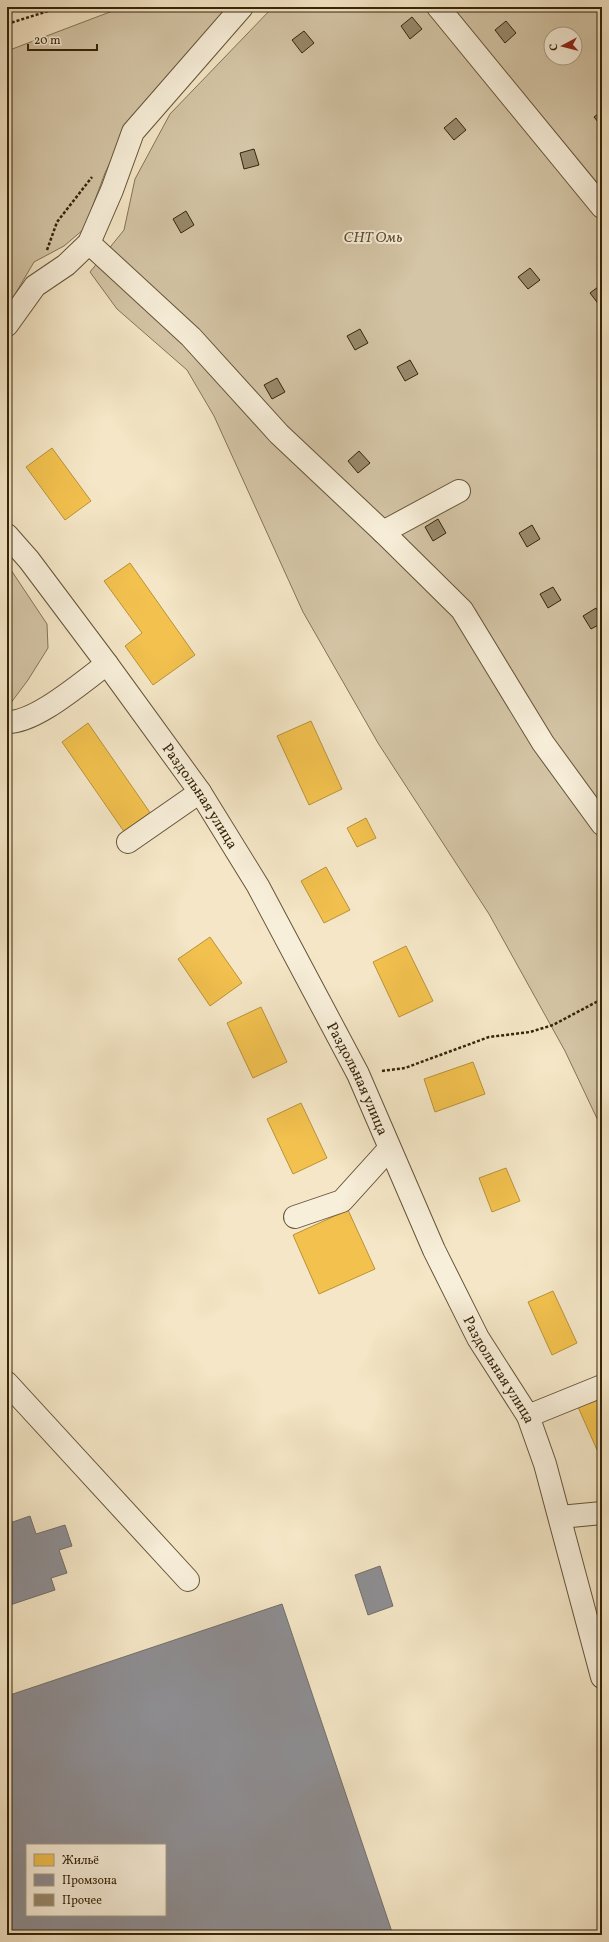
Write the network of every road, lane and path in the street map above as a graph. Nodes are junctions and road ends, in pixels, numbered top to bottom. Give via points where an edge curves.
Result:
1 (61, 7) edge
2 (242, 7) edge
3 (438, 7) edge
4 (7, 24) edge
5 (93, 175) dead end
6 (602, 207) edge
7 (90, 243) junction
8 (47, 251) dead end
9 (7, 325) edge
10 (459, 491) dead end
11 (384, 532) junction
12 (7, 535) edge
13 (107, 664) junction
14 (7, 722) edge
15 (200, 792) junction
16 (602, 824) edge
17 (128, 842) dead end
18 (602, 1000) edge
19 (358, 1074) junction
20 (389, 1149) junction
21 (295, 1217) dead end
22 (7, 1383) edge
23 (602, 1386) edge
24 (528, 1416) junction
25 (602, 1513) edge
26 (560, 1517) junction
27 (188, 1580) dead end
28 (602, 1677) edge

1 - 4 path
2 - 7 street via 133,132
3 - 6 street
5 - 8 path via 57,222
7 - 9 street via 66,265 35,286
7 - 11 street via 191,337 279,434
10 - 11 street
11 - 16 street via 462,610 543,743
12 - 13 street, Раздольная улица via 29,560
13 - 14 street via 38,714 18,722
13 - 15 street, Раздольная улица
15 - 17 street
15 - 19 street, Раздольная улица via 258,886
18 - 19 path via 553,1025 489,1037 405,1068
19 - 20 street, Раздольная улица
20 - 21 street via 342,1201
20 - 24 street, Раздольная улица via 434,1250 478,1338
22 - 27 street
23 - 24 street
24 - 26 street, Раздольная улица
25 - 26 street
26 - 28 street, Раздольная улица

